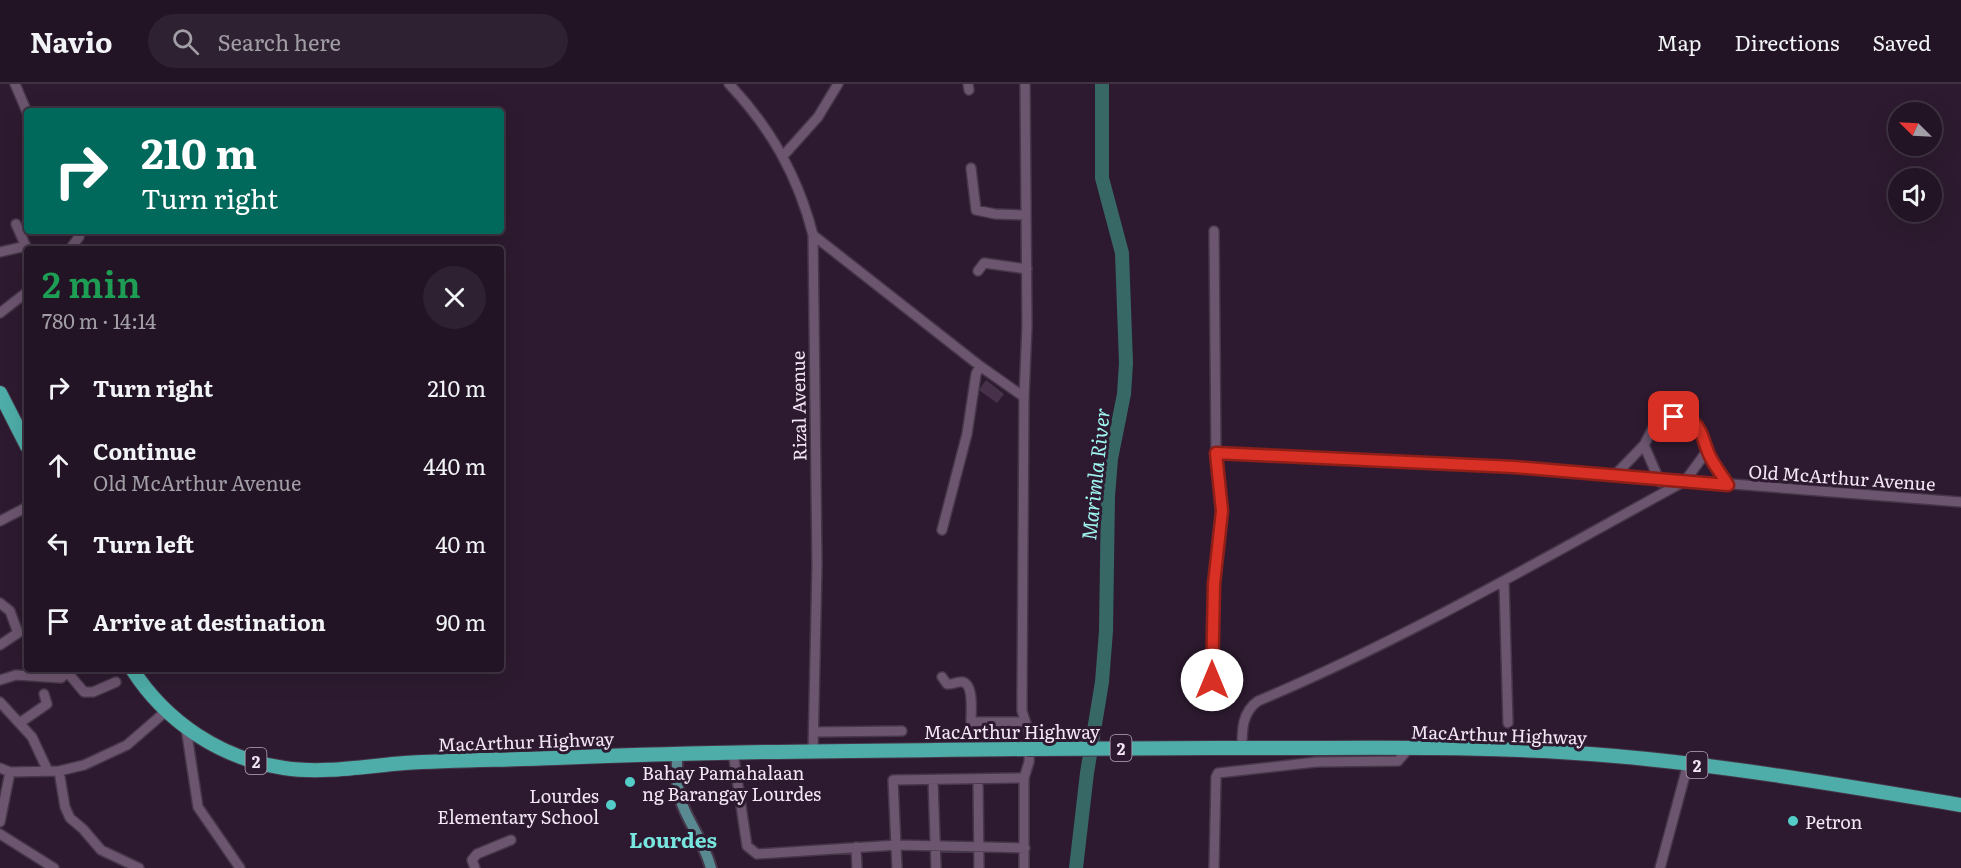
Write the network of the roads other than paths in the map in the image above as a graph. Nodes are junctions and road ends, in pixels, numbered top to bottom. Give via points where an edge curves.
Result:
1 (15, 84) edge
2 (729, 84) edge
3 (838, 84) edge
4 (1025, 84) edge
5 (25, 108) edge
6 (783, 156) junction
7 (971, 168) dead end
8 (1026, 215) junction
9 (16, 224) dead end
10 (1214, 231) dead end
11 (813, 235) junction
12 (25, 246) edge
13 (24, 248) edge
14 (0, 252) edge
15 (1027, 268) junction
16 (978, 271) dead end
17 (24, 294) edge
18 (0, 313) edge
19 (980, 366) junction
20 (0, 393) edge
21 (1023, 397) junction
22 (24, 440) edge
23 (1644, 445) junction
24 (1707, 451) junction
25 (1216, 453) junction
26 (1615, 475) junction
27 (1659, 479) junction
28 (1685, 481) junction
29 (1728, 485) junction
30 (1665, 492) junction
31 (1961, 502) edge
32 (24, 509) edge
33 (0, 521) edge
34 (942, 530) dead end
35 (1504, 581) junction
36 (0, 603) edge
37 (23, 631) edge
38 (0, 645) edge
39 (68, 672) edge
40 (70, 672) edge
41 (134, 672) edge
42 (942, 677) dead end
43 (0, 680) edge
44 (1212, 680) dead end
45 (116, 682) dead end
46 (45, 694) dead end
47 (0, 702) edge
48 (165, 712) junction
49 (21, 722) junction
50 (1025, 722) junction
51 (1508, 723) dead end
52 (186, 728) junction
53 (902, 731) dead end
54 (814, 732) junction
55 (1242, 748) junction
56 (1409, 748) junction
57 (733, 752) junction
58 (813, 752) junction
59 (676, 753) junction
60 (1688, 764) junction
61 (0, 768) edge
62 (47, 770) junction
63 (59, 771) junction
64 (10, 772) junction
65 (1024, 778) junction
66 (933, 780) junction
67 (978, 780) junction
68 (0, 782) edge
69 (1961, 806) edge
70 (0, 822) edge
71 (0, 834) edge
72 (511, 840) dead end
73 (897, 845) junction
74 (936, 845) junction
75 (978, 845) junction
76 (856, 847) junction
77 (1024, 848) junction
78 (54, 868) edge
79 (139, 868) edge
80 (240, 868) edge
81 (475, 868) edge
82 (711, 868) edge
83 (857, 868) edge
84 (897, 868) edge
85 (936, 868) edge
86 (979, 868) edge
87 (1024, 868) edge
88 (1214, 868) edge
89 (1660, 868) edge

1 - 5 street
2 - 6 street, Rizal Avenue via 761,120
3 - 6 street via 818,117
4 - 8 street
6 - 11 street, Rizal Avenue via 805,202
7 - 8 street via 976,210
8 - 15 street
9 - 12 street
10 - 25 street
11 - 19 street
11 - 54 street, Rizal Avenue via 817,565
13 - 14 street
15 - 16 street via 984,263
15 - 21 street
17 - 18 street
19 - 21 street
19 - 34 street
20 - 22 highway
21 - 50 street
23 - 24 street via 1659,422 1680,418 1698,427
23 - 26 street
23 - 27 street
24 - 28 street
24 - 29 street
25 - 26 street
25 - 44 street via 1222,511 1214,584
26 - 27 street
27 - 28 street
27 - 30 street
28 - 29 street, Old McArthur Avenue
28 - 30 street
29 - 31 street, Old McArthur Avenue
30 - 35 street
32 - 33 street
35 - 51 street
35 - 55 street via 1355,658 1258,701 1245,718
36 - 37 street
37 - 38 street
39 - 43 street via 61,678 22,675
40 - 45 street via 84,692
41 - 48 highway, MacArthur Highway / 2
42 - 50 street via 947,684 967,685 971,722
46 - 49 street via 47,704
47 - 49 street
48 - 52 highway, MacArthur Highway / 2
48 - 63 street via 127,745 107,756
49 - 62 street
50 - 65 street via 1030,736
52 - 59 highway, MacArthur Highway / 2 via 208,743 283,768
52 - 80 street via 198,807
53 - 54 street
54 - 58 street, Rizal Avenue
55 - 56 highway, MacArthur Highway / 2
55 - 58 highway, MacArthur Highway / 2, bridge
56 - 60 highway, MacArthur Highway / 2 via 1614,756
56 - 88 street via 1398,761 1316,762 1218,773
57 - 58 highway, MacArthur Highway / 2
57 - 59 highway, MacArthur Highway / 2
57 - 76 street via 740,809 751,852
59 - 82 main road via 682,804 703,842
60 - 69 highway, MacArthur Highway / 2
60 - 89 street
61 - 64 street
62 - 63 street
62 - 64 street
63 - 79 street via 70,818 101,850
64 - 68 street
64 - 70 street
65 - 67 street
65 - 77 street
66 - 67 street
66 - 73 street via 893,780
66 - 74 street
67 - 75 street
71 - 78 street
72 - 81 street via 477,855 472,861
73 - 74 street
73 - 76 street
73 - 84 street
74 - 75 street
74 - 85 street
75 - 77 street
75 - 86 street
76 - 83 street
77 - 87 street

